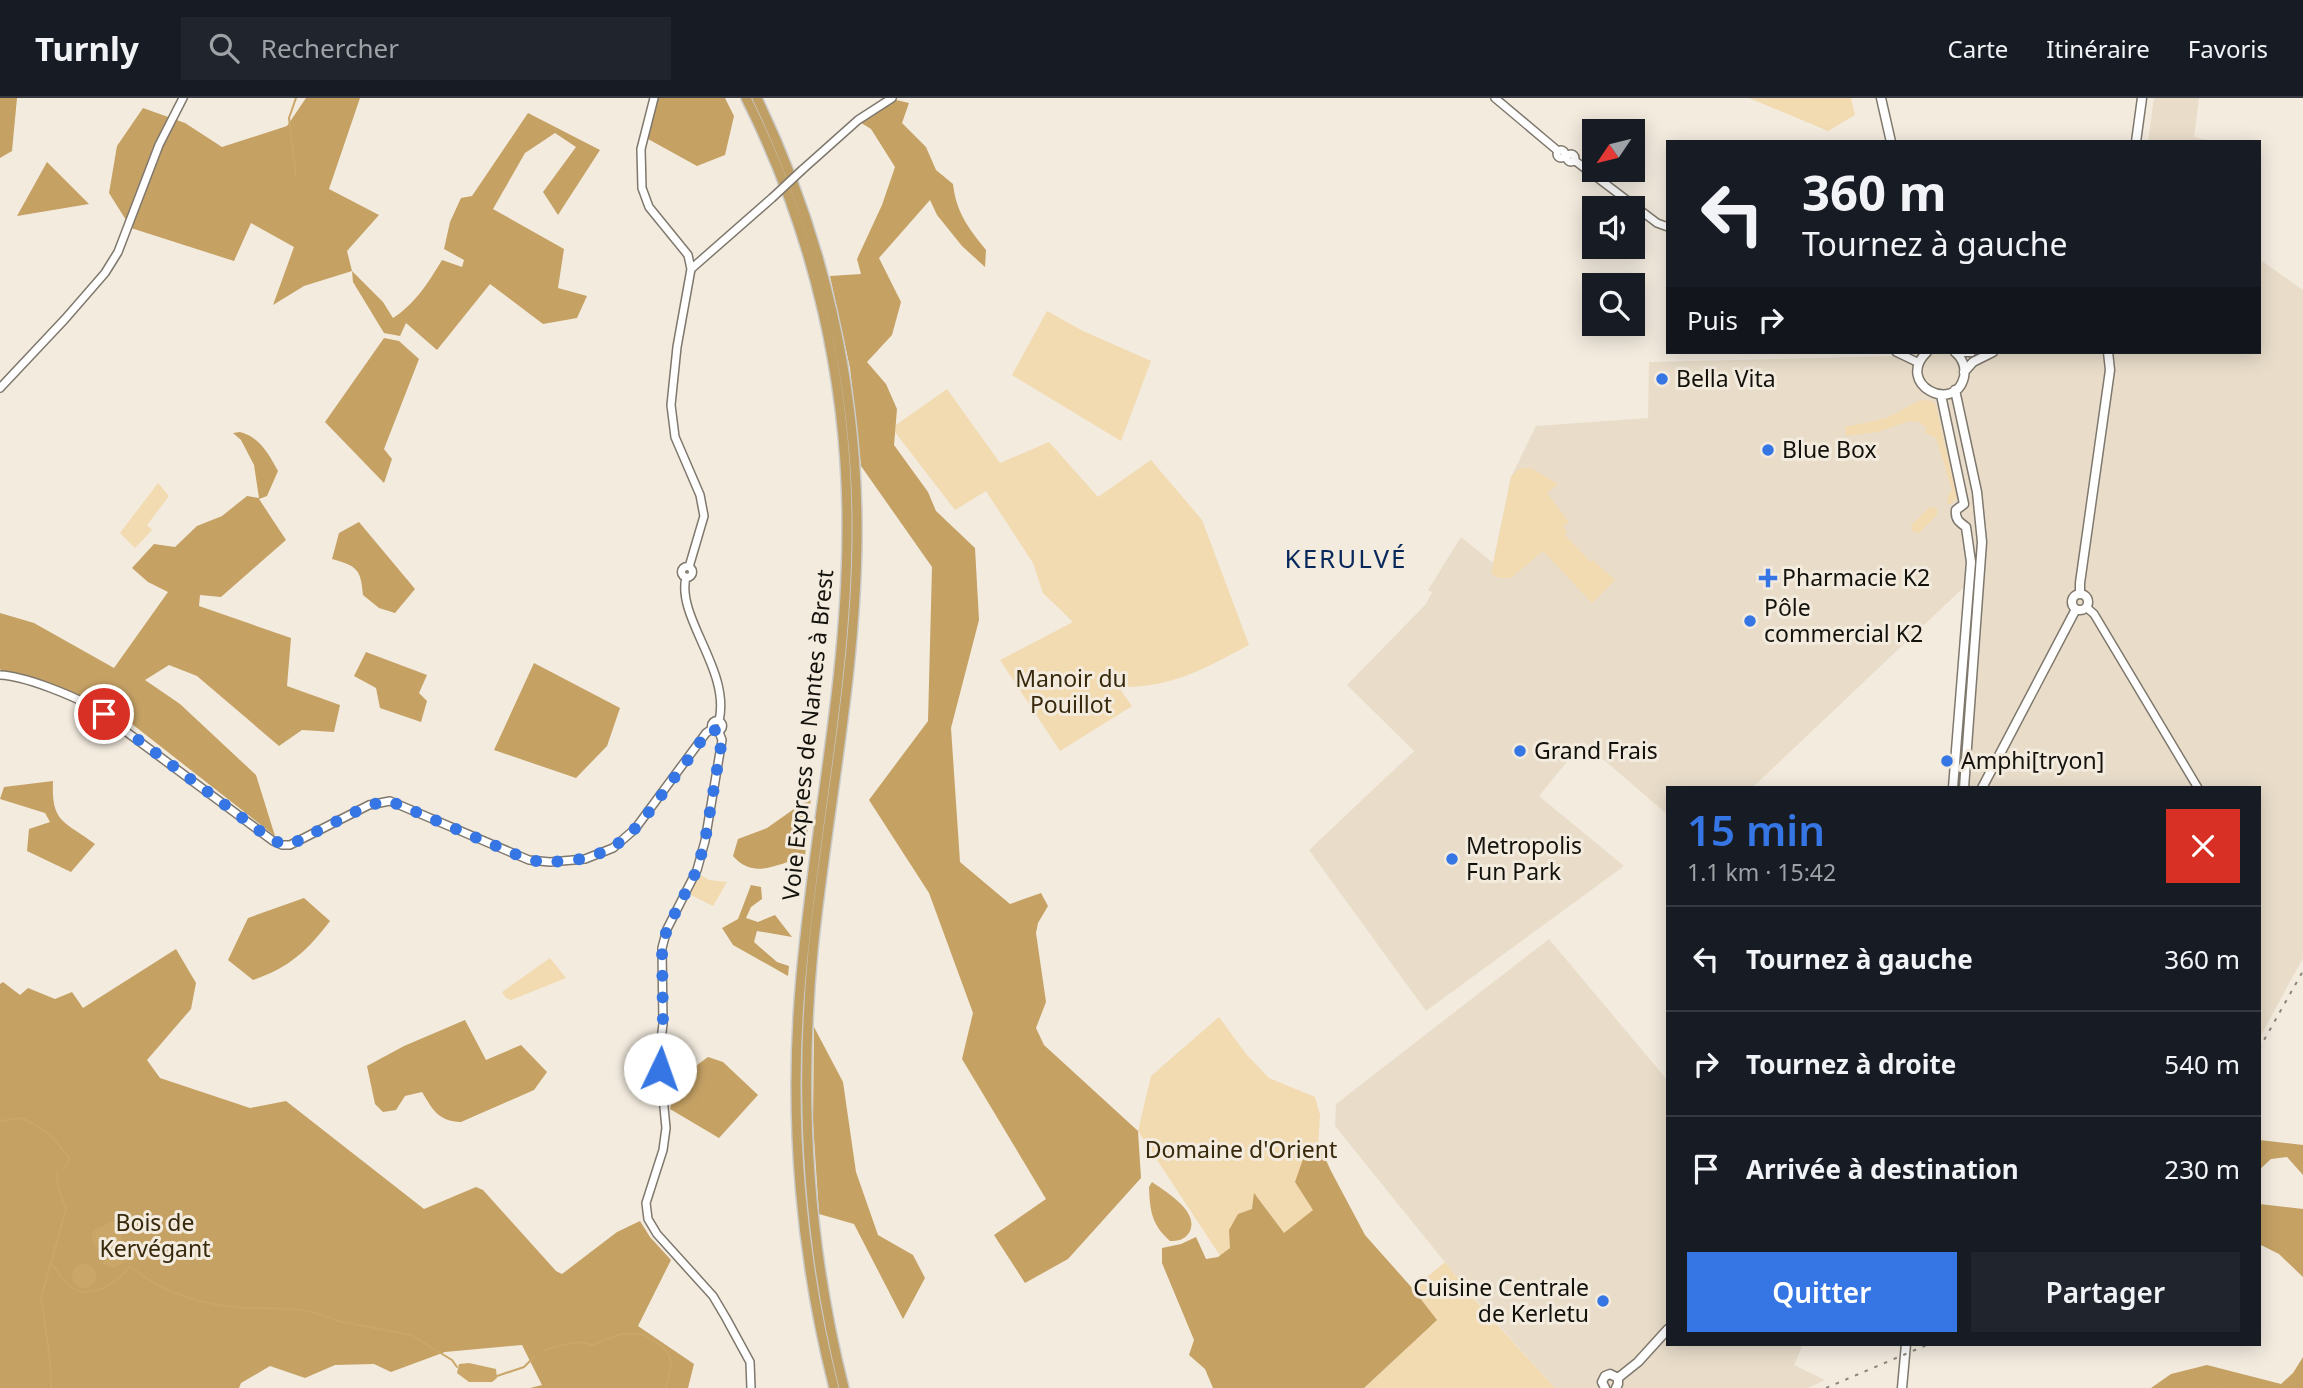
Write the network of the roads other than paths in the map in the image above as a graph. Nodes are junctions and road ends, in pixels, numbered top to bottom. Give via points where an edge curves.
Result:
1 (183, 98) edge
2 (654, 98) edge
3 (746, 98) edge
4 (757, 98) edge
5 (892, 98) edge
6 (1495, 98) edge
7 (1881, 98) edge
8 (2142, 98) edge
9 (1891, 140) edge
10 (2136, 140) edge
11 (1666, 226) edge
12 (691, 269) junction
13 (1900, 354) edge
14 (1926, 354) edge
15 (1957, 354) edge
16 (1989, 354) edge
17 (2108, 354) edge
18 (1919, 363) junction
19 (1964, 372) junction
20 (0, 388) edge
21 (1955, 390) junction
22 (1941, 395) junction
23 (1964, 504) junction
24 (1979, 508) junction
25 (2080, 594) junction
26 (2086, 607) junction
27 (2076, 609) junction
28 (0, 676) edge
29 (715, 731) junction
30 (1953, 786) edge
31 (1964, 786) edge
32 (1983, 786) edge
33 (2197, 786) edge
34 (1666, 1331) edge
35 (1906, 1346) edge
36 (1618, 1378) junction
37 (751, 1388) edge
38 (834, 1388) edge
39 (844, 1388) edge
40 (1605, 1388) edge
41 (1616, 1388) edge
42 (1902, 1388) edge

1 - 20 street via 159,145 118,252 65,319
2 - 12 street via 641,149 642,188 649,207 688,256
3 - 38 highway, Voie Express de Nantes à Brest via 781,177 815,277 835,368 846,466 846,569 839,667 806,925 797,1069 807,1248
4 - 39 highway, Voie Express de Nantes à Brest via 797,190 824,276 844,369 855,466 855,602 813,953 806,1069 814,1222
5 - 12 street, bridge via 840,134
6 - 11 street via 1566,156
7 - 9 main road
8 - 10 main road
12 - 29 street via 671,405 675,437 704,516 689,567 693,574 686,578 684,595 719,692
13 - 18 street
14 - 18 main road
15 - 19 main road
16 - 19 main road
17 - 25 main road via 2110,370
18 - 22 main road via 1917,374 1923,387
19 - 21 main road
21 - 22 main road
21 - 24 main road
22 - 23 main road
23 - 24 main road
23 - 30 main road via 1956,514 1966,527 1971,578
24 - 31 main road via 1982,571
25 - 26 main road via 2088,600
25 - 27 main road via 2073,600
26 - 27 main road
26 - 33 street
27 - 32 main road
28 - 29 street via 93,707 282,845 297,842 369,805 390,801 529,860 585,859 613,848 630,834 706,733
29 - 37 street via 722,740 705,841 662,948 659,1055 666,1128 646,1203 657,1234 726,1318 750,1362
34 - 36 main road
35 - 42 main road
36 - 40 main road via 1605,1376
36 - 41 main road

